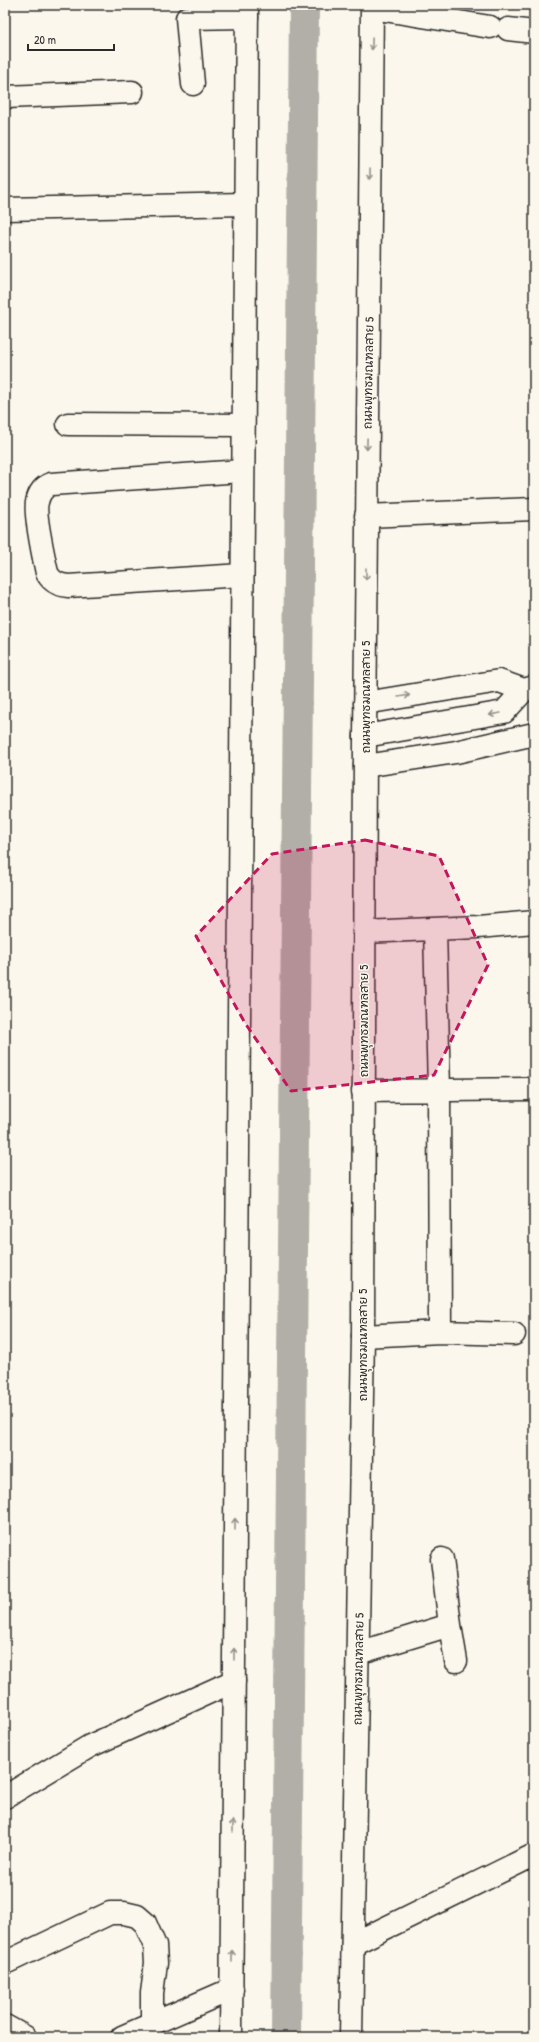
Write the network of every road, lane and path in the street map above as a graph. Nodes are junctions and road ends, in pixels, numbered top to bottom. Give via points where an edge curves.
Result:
1 (372, 7) edge
2 (247, 11) edge
3 (187, 12) edge
4 (534, 32) edge
5 (193, 84) dead end
6 (132, 92) dead end
7 (5, 97) edge
8 (245, 204) junction
9 (5, 209) edge
10 (68, 424) dead end
11 (243, 425) junction
12 (242, 471) junction
13 (534, 509) edge
14 (366, 516) junction
15 (242, 575) junction
16 (529, 688) edge
17 (365, 702) junction
18 (534, 734) edge
19 (365, 736) junction
20 (365, 766) junction
21 (534, 922) edge
22 (435, 929) junction
23 (364, 932) junction
24 (534, 1089) edge
25 (439, 1090) junction
26 (363, 1091) junction
27 (440, 1332) junction
28 (514, 1334) dead end
29 (363, 1336) junction
30 (442, 1559) dead end
31 (450, 1625) junction
32 (358, 1653) junction
33 (456, 1661) dead end
34 (234, 1681) junction
35 (5, 1797) edge
36 (534, 1855) edge
37 (353, 1944) junction
38 (5, 1962) edge
39 (232, 1989) junction
40 (152, 2024) junction
41 (5, 2026) edge
42 (25, 2037) edge
43 (122, 2037) edge
44 (231, 2037) edge
45 (351, 2037) edge

1 - 4 main road
1 -> 14 main road, ถนนพุทธมณฑลสาย 5
2 - 3 main road
2 - 8 main road
3 - 5 main road
6 - 7 main road
8 - 9 main road
8 - 11 main road
10 - 11 main road
11 - 12 main road
12 - 15 main road
12 - 15 main road via 51,484 40,492 36,504 47,573 51,580 59,585
13 - 14 main road
14 -> 17 main road, ถนนพุทธมณฑลสาย 5
34 -> 15 main road
17 -> 16 main road via 498,681
16 -> 19 main road via 504,712
17 - 19 main road, ถนนพุทธมณฑลสาย 5
18 - 20 main road via 456,752
19 - 20 main road, ถนนพุทธมณฑลสาย 5
20 - 23 main road, ถนนพุทธมณฑลสาย 5
21 - 22 main road
22 - 23 main road
22 - 25 main road
23 - 26 main road, ถนนพุทธมณฑลสาย 5
24 - 25 main road
25 - 26 main road
25 - 27 main road
26 - 29 main road, ถนนพุทธมณฑลสาย 5
27 - 28 main road
27 - 29 main road
29 - 32 main road, ถนนพุทธมณฑลสาย 5
30 - 31 main road
31 - 32 main road
31 - 33 main road
32 - 37 main road, ถนนพุทธมณฑลสาย 5
34 - 35 main road via 97,1743
39 -> 34 main road
36 - 37 main road
37 - 45 main road, ถนนพุทธมณฑลสาย 5
38 - 40 main road via 110,1914 124,1913 136,1916 145,1923 155,1946
39 - 40 main road
39 - 44 main road
40 - 43 main road
41 - 42 main road

